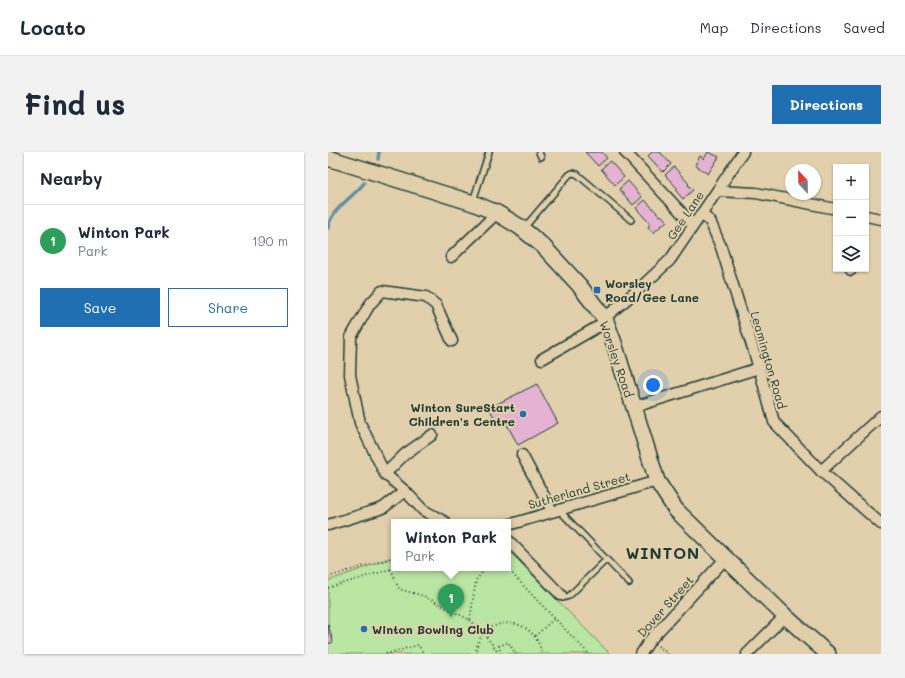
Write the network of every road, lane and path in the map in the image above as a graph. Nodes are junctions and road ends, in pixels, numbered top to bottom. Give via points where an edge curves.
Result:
1 (489, 152) edge
2 (625, 152) edge
3 (741, 153) edge
4 (328, 158) edge
5 (717, 191) junction
6 (473, 203) junction
7 (833, 208) edge
8 (497, 213) junction
9 (702, 214) junction
10 (869, 217) edge
11 (881, 219) edge
12 (631, 220) dead end
13 (693, 225) junction
14 (523, 229) junction
15 (451, 257) dead end
16 (604, 319) junction
17 (452, 341) dead end
18 (542, 359) dead end
19 (759, 368) junction
20 (634, 407) junction
21 (881, 416) edge
22 (432, 435) dead end
23 (522, 455) dead end
24 (821, 471) junction
25 (385, 474) junction
26 (658, 481) junction
27 (405, 492) junction
28 (555, 510) junction
29 (440, 519) edge
30 (511, 524) edge
31 (881, 524) edge
32 (328, 525) edge
33 (511, 543) edge
34 (391, 558) edge
35 (726, 558) junction
36 (606, 560) junction
37 (391, 569) edge
38 (394, 571) edge
39 (484, 571) edge
40 (510, 571) edge
41 (328, 577) edge
42 (629, 583) dead end
43 (328, 588) edge
44 (561, 595) joint
45 (785, 616) junction
46 (555, 618) junction
47 (470, 620) junction
48 (484, 633) junction
49 (535, 636) junction
50 (650, 640) junction
51 (386, 654) edge
52 (424, 654) edge
53 (476, 654) edge
54 (500, 654) edge
55 (516, 654) edge
56 (542, 654) edge
57 (589, 654) edge
58 (641, 654) edge
59 (668, 654) edge
60 (747, 654) edge
61 (828, 654) edge

1 - 6 lane
2 - 13 street
3 - 5 street
4 - 6 main road, Worsley Road
5 - 7 street, Gee Lane via 756,193
5 - 9 street, Gee Lane
6 - 8 main road, Worsley Road
8 - 14 main road, Worsley Road
8 - 15 street
9 - 13 street, Gee Lane
9 - 19 street, Leamington Road via 710,221 721,247
10 - 11 street
12 - 14 lane via 577,174 572,173
13 - 16 street, Gee Lane via 670,260
14 - 16 main road, Worsley Road via 543,246 579,285
16 - 18 street, Gee Lane via 599,326
16 - 20 main road, Worsley Road
17 - 25 street via 436,305 426,297 382,291 370,304 351,337 350,375 360,423
19 - 20 street
19 - 24 street, Leamington Road via 774,422
20 - 26 main road, Worsley Road
21 - 24 street
22 - 25 street via 405,454
23 - 28 street
24 - 31 street, Leamington Road
25 - 27 street
26 - 28 street, Sutherland Street
26 - 35 main road, Worsley Road via 676,510
27 - 29 street via 423,510
27 - 32 street via 383,508
28 - 30 street, Sutherland Street
28 - 36 lane
33 - 44 street
34 - 41 path
35 - 45 main road, Worsley Road
35 - 50 street, Dover Street
36 - 42 lane
36 - 44 lane via 569,596 563,598
37 - 43 path
38 - 47 path via 399,589 424,596
39 - 47 path via 476,580
40 - 46 path
45 - 60 street
45 - 61 main road, Worsley Road
46 - 49 path
46 - 57 path
47 - 48 path
48 - 49 path via 494,626 505,623 527,628
48 - 53 path
48 - 54 path
49 - 56 path
50 - 58 street, Dover Street
50 - 59 path
51 - 52 path via 418,645
54 - 55 path via 499,646 508,642

